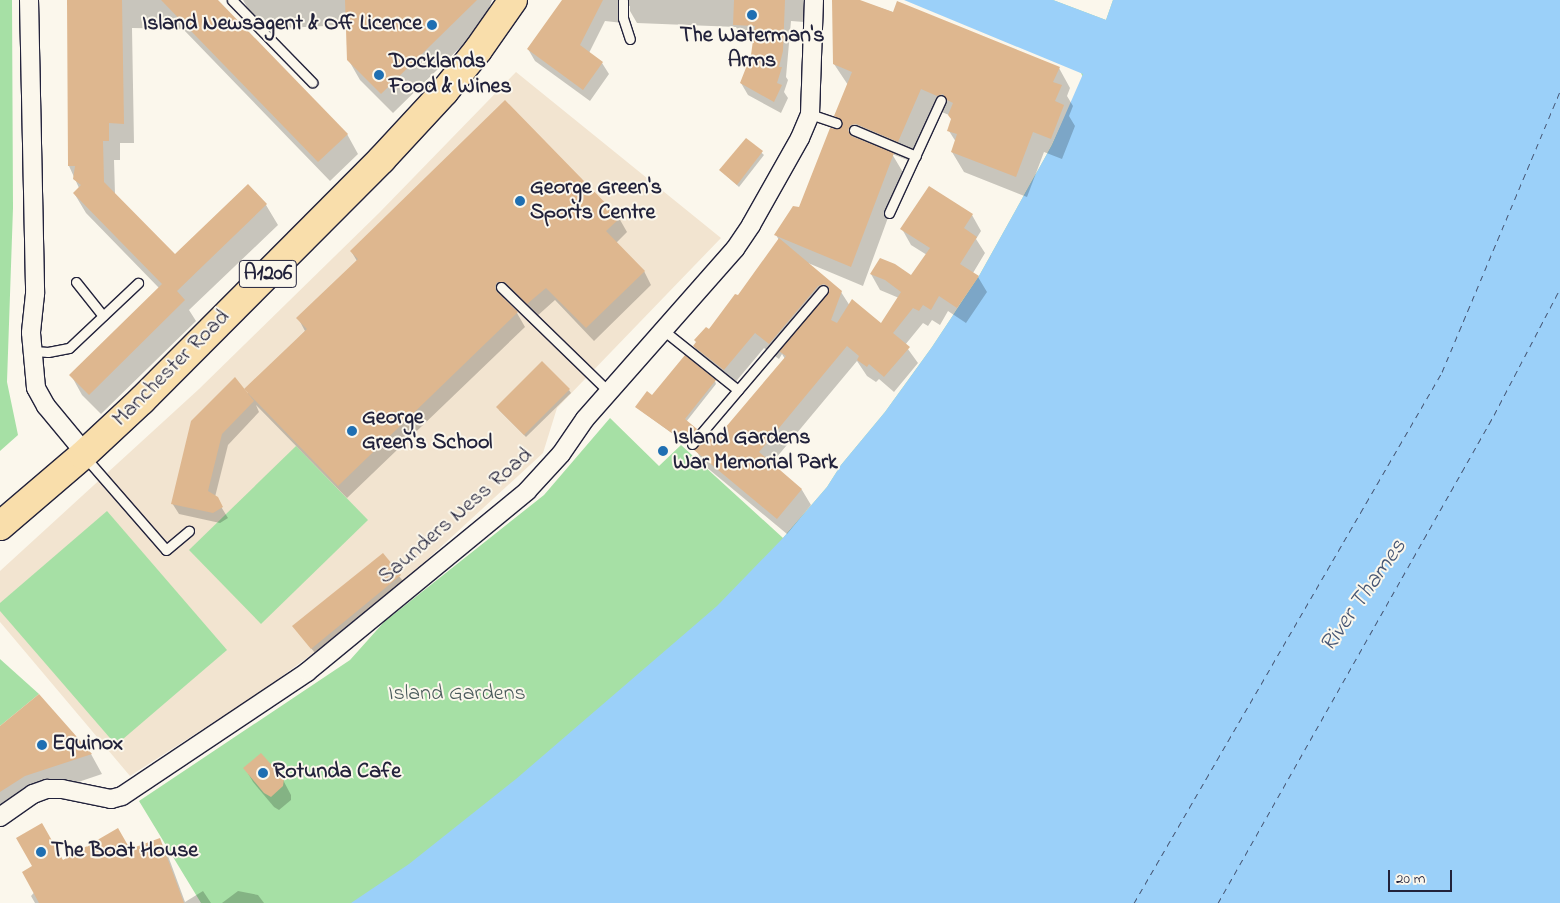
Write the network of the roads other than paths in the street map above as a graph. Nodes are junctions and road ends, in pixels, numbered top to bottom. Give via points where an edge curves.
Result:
1 (29, 0) edge
2 (232, 0) edge
3 (513, 0) edge
4 (623, 0) edge
5 (814, 0) edge
6 (630, 39) dead end
7 (312, 82) dead end
8 (941, 100) dead end
9 (810, 114) junction
10 (836, 123) dead end
11 (854, 130) dead end
12 (916, 156) junction
13 (889, 213) dead end
14 (76, 282) dead end
15 (138, 283) dead end
16 (501, 287) dead end
17 (824, 290) dead end
18 (103, 316) junction
19 (663, 330) junction
20 (34, 351) junction
21 (738, 390) junction
22 (609, 392) junction
23 (692, 444) dead end
24 (84, 454) junction
25 (0, 526) edge
26 (189, 531) dead end
27 (0, 818) edge

1 - 20 street via 35,294 31,333
2 - 7 lane
3 - 24 main road, Manchester Road / A1206 via 478,50 415,125 142,400
4 - 6 lane via 623,18
5 - 9 street, Saunders Ness Road
8 - 12 lane
9 - 10 lane
9 - 19 street, Saunders Ness Road via 735,249
11 - 12 lane
12 - 13 lane
14 - 18 lane
15 - 18 lane
16 - 22 lane
17 - 21 lane
18 - 20 lane via 69,348
19 - 21 lane
19 - 22 street, Saunders Ness Road
20 - 24 street via 36,388 41,400
21 - 23 lane
22 - 27 street, Saunders Ness Road via 561,454 527,491 307,672 122,796 106,799 62,789 47,789 33,794
24 - 25 main road, Manchester Road / A1206
24 - 26 lane via 166,550

